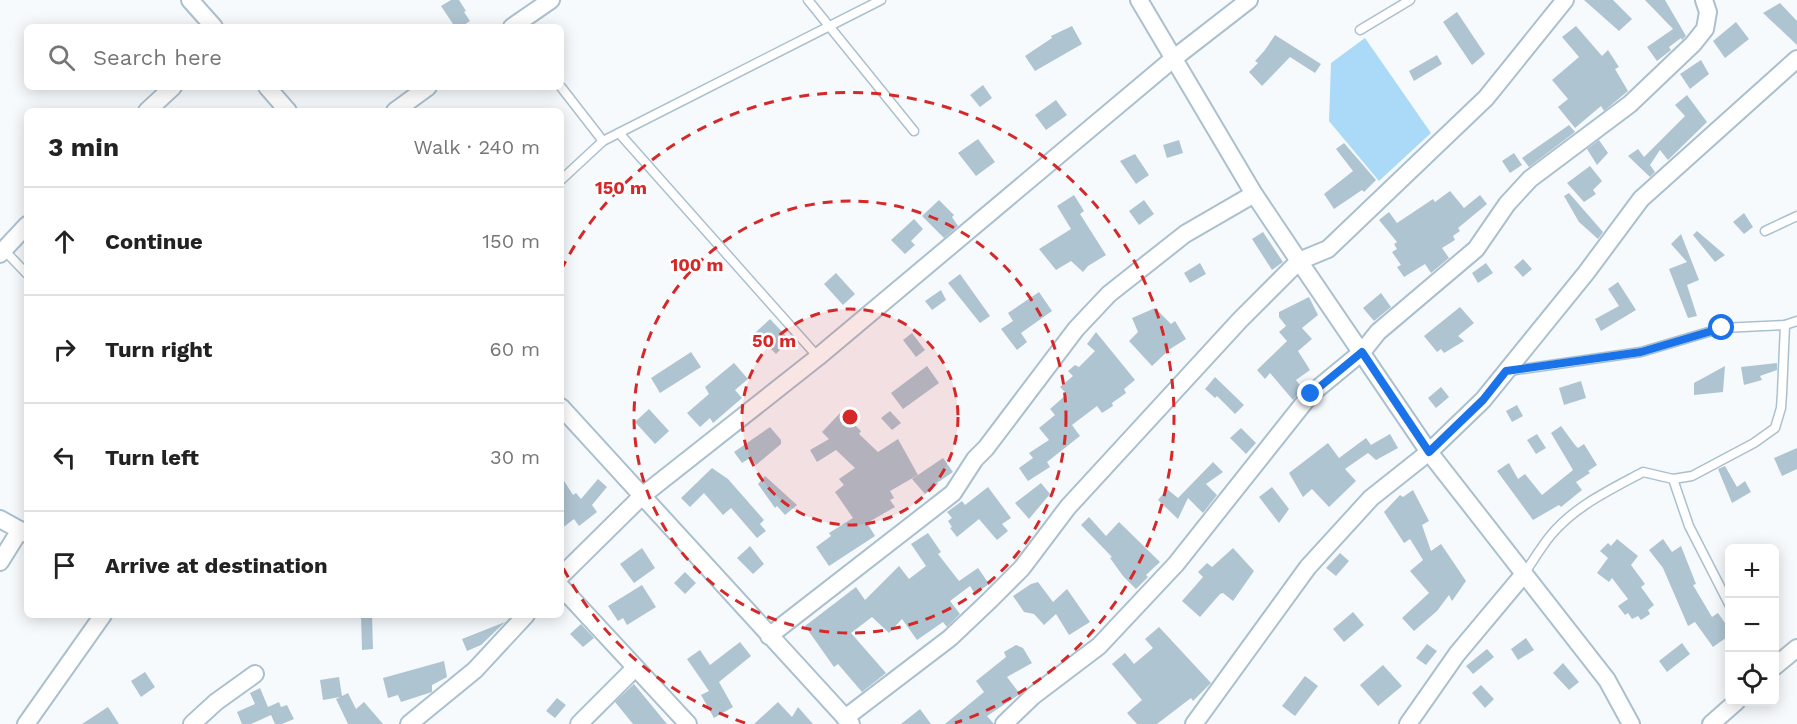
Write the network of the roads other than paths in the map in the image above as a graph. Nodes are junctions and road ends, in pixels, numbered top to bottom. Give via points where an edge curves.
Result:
1 (190, 0) edge
2 (551, 0) edge
3 (808, 0) edge
4 (881, 0) edge
5 (1139, 0) edge
6 (1249, 0) edge
7 (1410, 0) edge
8 (1565, 0) edge
9 (1704, 0) edge
10 (211, 24) edge
11 (517, 24) edge
12 (829, 26) junction
13 (1360, 30) dead end
14 (1173, 59) junction
15 (1797, 59) edge
16 (170, 90) edge
17 (270, 90) edge
18 (424, 90) edge
19 (563, 90) edge
20 (150, 108) edge
21 (285, 108) edge
22 (399, 108) edge
23 (914, 131) dead end
24 (619, 133) junction
25 (603, 141) junction
26 (564, 177) edge
27 (1254, 194) junction
28 (1797, 216) edge
29 (24, 228) edge
30 (1765, 231) dead end
31 (2, 252) edge
32 (1299, 261) junction
33 (24, 271) edge
34 (1797, 321) edge
35 (1785, 325) junction
36 (1362, 352) junction
37 (818, 357) junction
38 (1506, 371) junction
39 (564, 410) edge
40 (1429, 452) junction
41 (1673, 479) junction
42 (642, 496) junction
43 (0, 519) edge
44 (23, 532) edge
45 (0, 562) edge
46 (564, 573) edge
47 (1524, 574) junction
48 (564, 590) edge
49 (1726, 598) edge
50 (101, 618) edge
51 (523, 618) edge
52 (769, 636) junction
53 (1797, 648) edge
54 (1779, 663) edge
55 (635, 668) junction
56 (255, 674) dead end
57 (1731, 706) edge
58 (848, 721) edge
59 (26, 724) edge
60 (192, 724) edge
61 (409, 724) edge
62 (579, 724) edge
63 (688, 724) edge
64 (1004, 724) edge
65 (1194, 724) edge
66 (1408, 724) edge
67 (1631, 724) edge
68 (1711, 724) edge

1 - 10 street
2 - 11 street
3 - 12 lane
4 - 12 lane
5 - 14 street
6 - 14 street
7 - 13 lane
8 - 32 street via 1486,98 1328,249
9 - 36 street via 1705,28 1693,44 1630,104 1530,179 1476,249 1378,332
12 - 23 lane
12 - 24 lane
14 - 27 street
14 - 37 street
15 - 38 street via 1641,199
16 - 20 street
17 - 21 street
18 - 22 street
19 - 25 lane
24 - 25 lane
24 - 37 lane
25 - 26 lane
27 - 32 street
27 - 52 street via 1185,234 1108,294 1076,329 952,493
28 - 30 lane
29 - 31 street
31 - 33 lane
32 - 36 street
32 - 58 street via 1068,507 1022,568 950,638
34 - 35 lane
35 - 38 lane via 1722,328 1641,352
35 - 41 lane via 1781,408 1775,428 1692,476
36 - 40 street
36 - 64 street via 1311,394 1176,564 1099,646 1033,696
37 - 42 street
38 - 40 street via 1483,400
39 - 42 street
40 - 47 street
40 - 65 street via 1371,498 1308,567
41 - 47 lane via 1643,472 1579,508 1551,535
41 - 49 lane via 1689,526
42 - 46 street
42 - 52 street
43 - 44 street
44 - 45 street
47 - 66 street via 1457,654
47 - 67 street via 1607,681
48 - 55 street
50 - 59 street
51 - 61 street via 475,670
52 - 58 street
53 - 54 street
55 - 62 street
55 - 63 street
56 - 60 street
57 - 68 street

